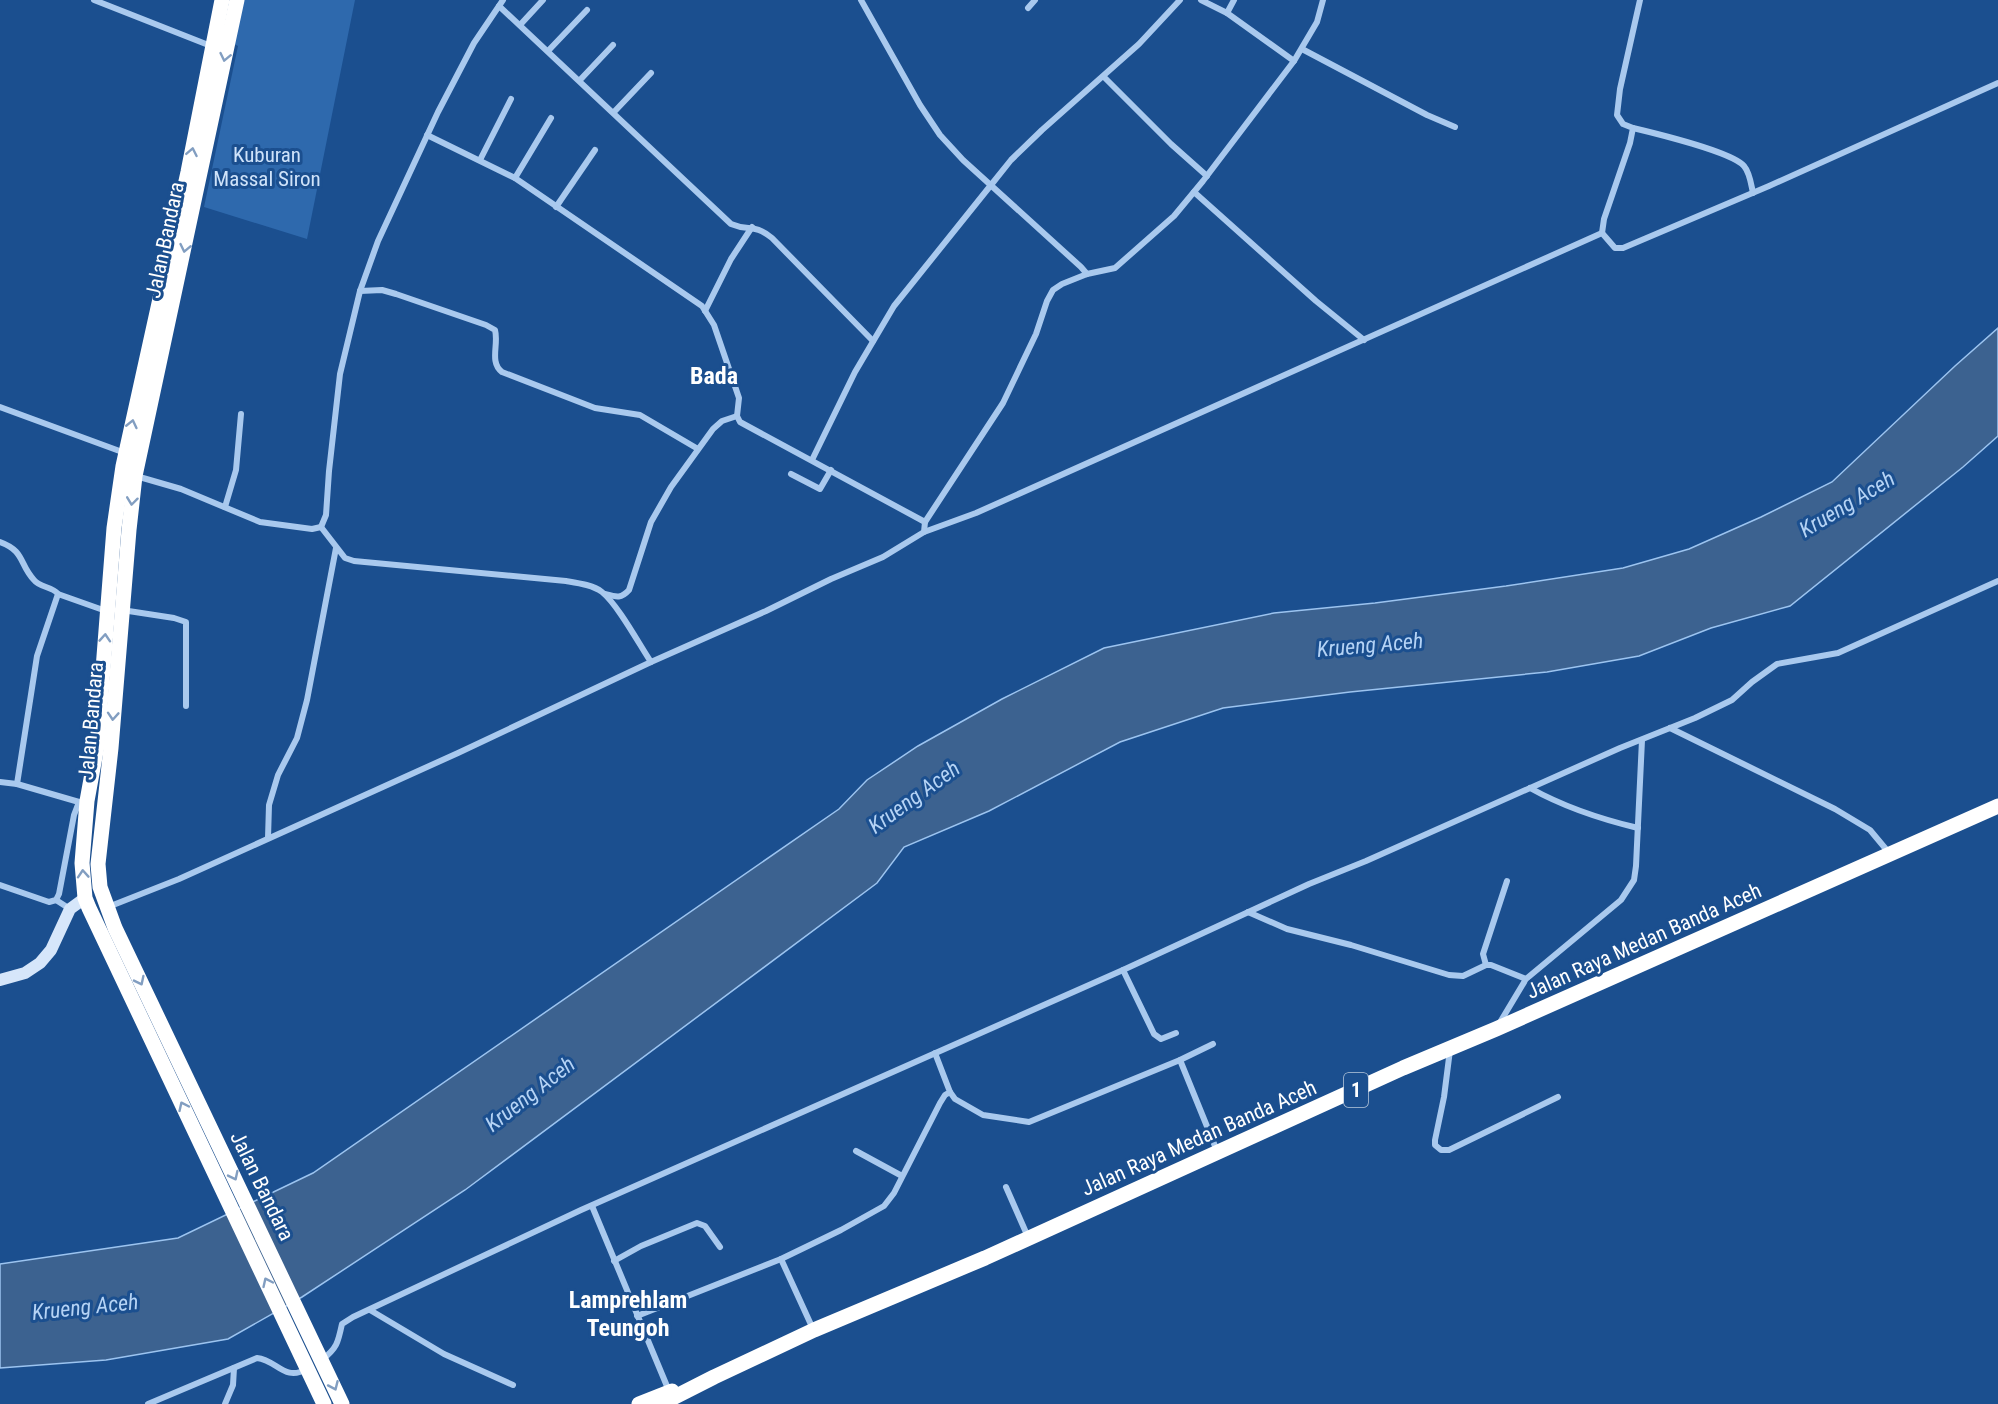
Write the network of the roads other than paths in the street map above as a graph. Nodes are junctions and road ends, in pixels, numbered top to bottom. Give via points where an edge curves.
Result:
1 (94, 0) edge
2 (222, 0) edge
3 (237, 0) edge
4 (543, 0) edge
5 (861, 0) edge
6 (1035, 0) edge
7 (1180, 0) edge
8 (1201, 0) edge
9 (1234, 0) edge
10 (1323, 0) edge
11 (1640, 0) edge
12 (500, 3) edge
13 (1028, 8) dead end
14 (587, 10) dead end
15 (1227, 13) junction
16 (520, 25) junction
17 (613, 45) dead end
18 (212, 46) junction
19 (1302, 49) junction
20 (548, 51) junction
21 (1294, 61) junction
22 (651, 73) dead end
23 (1104, 76) junction
24 (580, 80) junction
25 (1998, 83) edge
26 (511, 99) dead end
27 (614, 112) junction
28 (551, 118) dead end
29 (1455, 127) dead end
30 (1633, 128) junction
31 (427, 135) junction
32 (595, 150) dead end
33 (480, 160) junction
34 (1207, 176) junction
35 (515, 178) junction
36 (991, 185) junction
37 (1194, 192) junction
38 (1753, 193) junction
39 (556, 207) junction
40 (752, 227) junction
41 (1602, 233) junction
42 (1087, 274) junction
43 (360, 291) junction
44 (705, 311) junction
45 (1364, 339) junction
46 (873, 341) junction
47 (0, 407) edge
48 (241, 414) dead end
49 (737, 416) junction
50 (698, 449) junction
51 (126, 453) junction
52 (812, 460) junction
53 (831, 470) junction
54 (790, 474) dead end
55 (135, 476) junction
56 (225, 507) junction
57 (926, 522) junction
58 (321, 527) junction
59 (924, 532) junction
60 (0, 542) edge
61 (336, 548) junction
62 (1998, 581) edge
63 (603, 593) junction
64 (58, 594) junction
65 (114, 611) junction
66 (651, 662) junction
67 (186, 706) dead end
68 (1670, 728) junction
69 (1642, 740) junction
70 (104, 747) junction
71 (0, 782) edge
72 (17, 784) junction
73 (1530, 788) junction
74 (83, 802) junction
75 (1998, 806) edge
76 (1638, 828) junction
77 (268, 837) junction
78 (1890, 854) junction
79 (1507, 880) dead end
80 (0, 885) edge
81 (85, 898) junction
82 (56, 900) junction
83 (108, 907) junction
84 (70, 909) junction
85 (1248, 912) junction
86 (1486, 965) junction
87 (1123, 970) junction
88 (1526, 979) junction
89 (0, 980) edge
90 (1496, 1029) junction
91 (1176, 1033) dead end
92 (1213, 1044) dead end
93 (1450, 1049) junction
94 (935, 1053) junction
95 (1180, 1060) junction
96 (950, 1092) junction
97 (1558, 1097) dead end
98 (856, 1150) dead end
99 (1217, 1153) junction
100 (902, 1176) junction
101 (1006, 1187) dead end
102 (592, 1206) junction
103 (1028, 1238) junction
104 (720, 1247) dead end
105 (781, 1259) junction
106 (614, 1261) junction
107 (370, 1310) junction
108 (637, 1316) junction
109 (814, 1330) junction
110 (322, 1360) junction
111 (234, 1368) junction
112 (308, 1369) junction
113 (513, 1385) dead end
114 (665, 1398) edge
115 (148, 1404) edge
116 (225, 1404) edge
117 (324, 1404) edge
118 (342, 1404) edge
119 (639, 1404) edge

1 - 18 street
2 - 18 highway, Jalan Bandara
3 -> 55 highway, Jalan Bandara
4 - 16 street
5 - 36 street via 940,135
6 - 13 street
7 - 23 street
8 - 15 street
9 - 15 street
10 - 19 street via 1317,22
11 - 30 street via 1617,115 1623,124
12 - 16 street
12 - 31 street
14 - 20 street
15 - 21 street
16 - 20 street
17 - 24 street
51 -> 18 highway, Jalan Bandara
19 - 21 street
19 - 29 street
20 - 24 street
21 - 34 street
22 - 27 street
23 - 34 street
23 - 36 street via 1011,160
24 - 27 street
25 - 38 street
26 - 33 street
27 - 40 street via 731,224
28 - 35 street
30 - 38 street via 1738,161 1748,172
30 - 41 street
31 - 33 street
31 - 43 street via 378,241
32 - 39 street
33 - 35 street
34 - 37 street
35 - 39 street
36 - 42 street
36 - 46 street via 894,306
37 - 42 street via 1174,216 1115,268
37 - 45 street via 1316,302
38 - 41 street via 1623,248 1615,248
39 - 44 street
40 - 44 street
40 - 46 street via 772,238
41 - 45 street
42 - 57 street via 1053,290 1004,403
43 - 50 street via 396,294 486,325 495,330 495,362 502,372 595,408 640,415
43 - 58 street via 340,374 326,515
44 - 49 street via 714,325 739,398
45 - 59 street via 976,513
46 - 52 street
47 - 51 street
48 - 56 street via 236,470
49 - 50 street via 722,421
49 - 52 street via 740,422
50 - 63 street via 651,522 629,590 617,598
51 - 65 highway, Jalan Bandara via 114,528
52 - 53 street
53 - 54 street via 820,489
53 - 57 street
55 - 56 street
55 -> 65 highway, Jalan Bandara
56 - 58 street via 260,522
57 - 59 street
58 - 61 street
59 - 66 street via 883,557
60 - 64 street via 17,552 35,582
61 - 63 street via 354,561 566,581
61 - 77 street via 307,700 297,738 278,775 269,805
62 - 68 street via 1838,653 1777,664 1732,700
63 - 66 street
64 - 65 street
64 - 72 street via 37,656
65 - 67 street via 186,622
65 - 70 highway, Jalan Bandara
66 - 77 street
68 - 69 street
68 - 78 street via 1835,809 1870,830
69 - 73 street
69 - 76 street
70 - 74 highway, Jalan Bandara
70 - 83 highway, Jalan Bandara via 98,864 100,887
71 - 72 street
72 - 74 street
73 - 76 street via 1595,817
73 - 85 street
81 -> 74 highway, Jalan Bandara
74 - 82 street via 74,815
75 - 78 highway, Jalan Raya Medan Banda Aceh / 1
76 - 88 street via 1634,880 1621,900
77 - 83 street via 180,879
78 - 90 highway, Jalan Raya Medan Banda Aceh / 1
79 - 86 street via 1483,954
80 - 82 street via 49,902
81 - 84 street
112 -> 81 highway, Jalan Bandara
82 - 84 street
83 -> 110 highway, Jalan Bandara
84 - 89 street via 51,950 40,963 25,973
85 - 86 street via 1287,929 1449,975 1463,976
85 - 87 street
86 - 88 street
87 - 91 street via 1154,1034 1161,1039
87 - 94 street
88 - 90 street
90 - 93 highway, Jalan Raya Medan Banda Aceh / 1
92 - 95 street
93 - 97 street via 1435,1140 1441,1150 1477,1138
93 - 99 highway, Jalan Raya Medan Banda Aceh / 1
94 - 96 street
94 - 102 street
95 - 96 street via 1029,1122 983,1115
95 - 99 street
96 - 100 street via 940,1103
98 - 100 street
99 - 103 highway, Jalan Raya Medan Banda Aceh / 1
100 - 105 street via 884,1206
101 - 103 street
102 - 106 street
102 - 107 street
103 - 109 highway, Jalan Raya Medan Banda Aceh / 1
104 - 106 street via 705,1226 697,1223
105 - 108 street
105 - 109 street
106 - 108 street
107 - 110 street via 342,1324 334,1350
107 - 113 street via 444,1354
108 - 114 street
109 - 114 highway, Jalan Raya Medan Banda Aceh / 1
110 -> 118 highway, Jalan Bandara
111 - 112 street via 257,1358 286,1373
111 - 115 street
111 - 116 street via 233,1385
112 - 117 highway, Jalan Bandara
114 - 119 highway, Jalan Raya Medan Banda Aceh / 1

